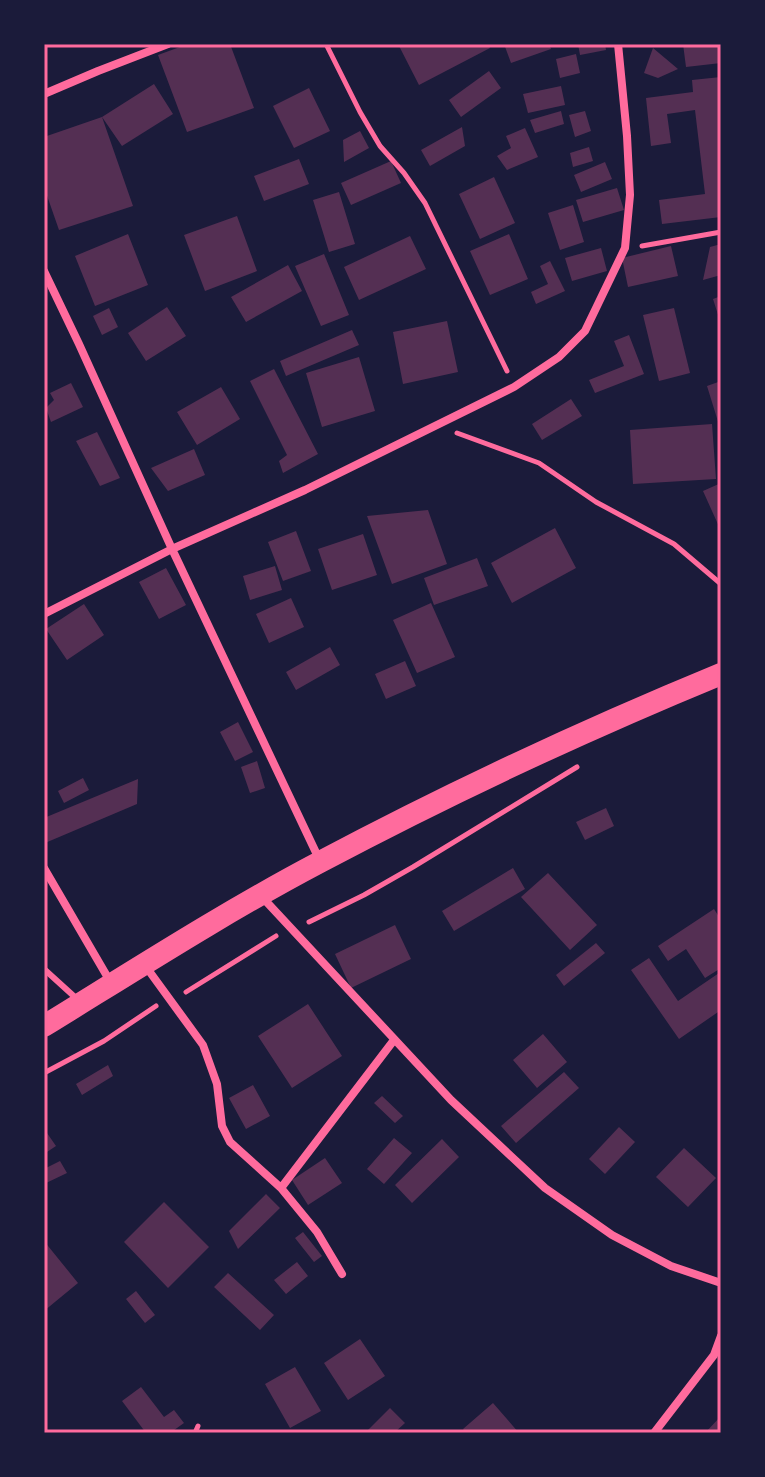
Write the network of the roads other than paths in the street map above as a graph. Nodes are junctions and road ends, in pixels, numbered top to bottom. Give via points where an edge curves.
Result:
1 (168, 44) edge
2 (618, 44) edge
3 (44, 94) edge
4 (44, 271) edge
5 (172, 549) junction
6 (44, 614) edge
7 (721, 674) edge
8 (320, 862) junction
9 (44, 868) edge
10 (261, 895) junction
11 (144, 963) junction
12 (44, 969) edge
13 (112, 984) junction
14 (82, 1003) junction
15 (44, 1026) edge
16 (394, 1040) junction
17 (281, 1188) junction
18 (342, 1274) dead end
19 (721, 1283) edge
20 (721, 1336) edge
21 (654, 1433) edge

1 - 3 street
2 - 5 street via 630,195 625,248 585,331 559,357 514,387
4 - 5 street
5 - 6 street
5 - 8 street
7 - 8 highway via 532,756
8 - 10 highway
9 - 13 street
10 - 11 highway
10 - 16 street
11 - 13 highway
11 - 17 street via 203,1045 230,1142
12 - 14 lane
13 - 14 highway
14 - 15 highway
16 - 17 street
16 - 19 street via 545,1188 623,1241 671,1266
17 - 18 street
20 - 21 street via 714,1355

